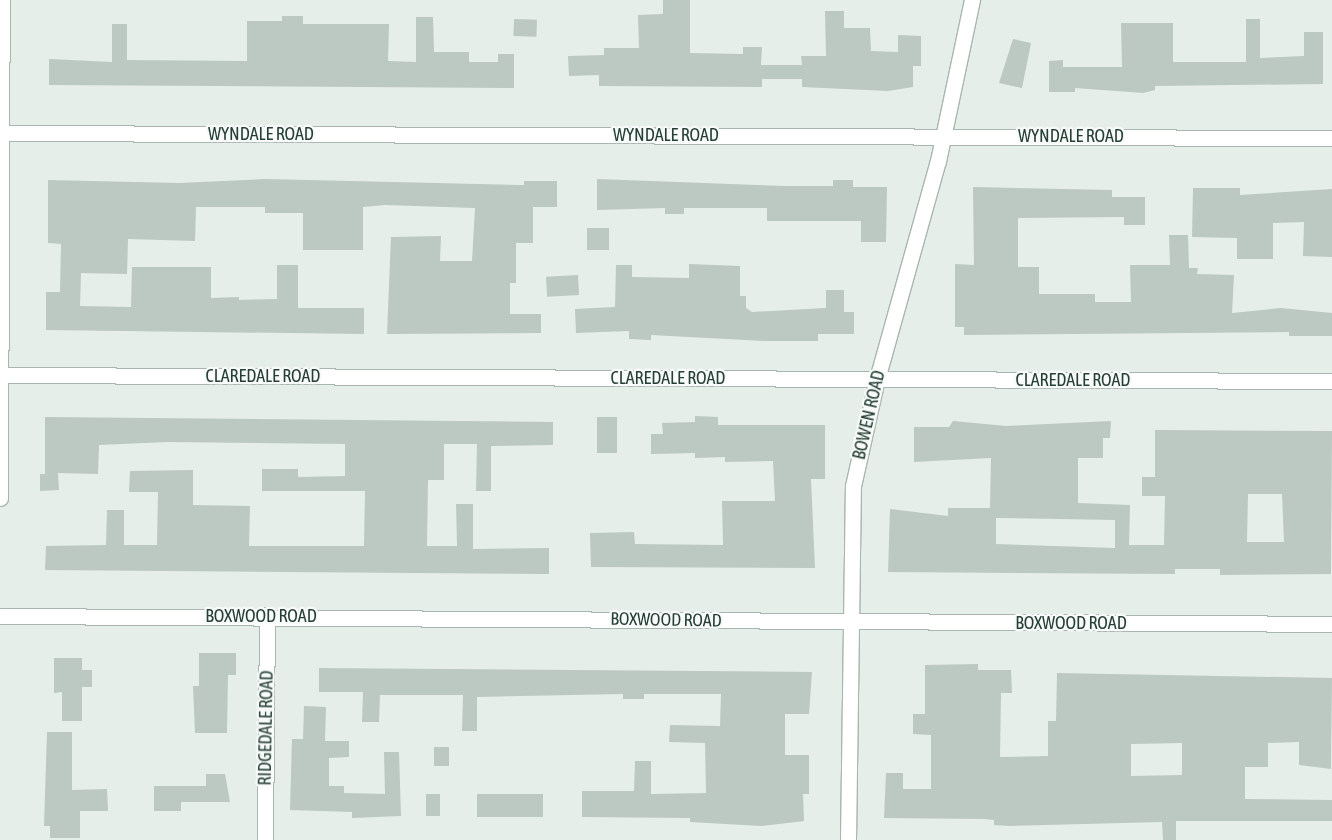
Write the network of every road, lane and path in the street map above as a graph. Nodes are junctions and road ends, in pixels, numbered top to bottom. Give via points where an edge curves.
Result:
1 (2, 0) edge
2 (972, 0) edge
3 (1, 133) edge
4 (942, 136) junction
5 (1332, 138) edge
6 (0, 140) edge
7 (3, 375) junction
8 (877, 379) junction
9 (1332, 381) edge
10 (0, 498) edge
11 (267, 615) junction
12 (0, 616) edge
13 (848, 622) junction
14 (1332, 624) edge
15 (265, 840) edge
16 (848, 840) edge

1 - 3 street
2 - 4 street, BOWEN ROAD
3 - 4 street, WYNDALE ROAD
3 - 6 street
4 - 5 street, WYNDALE ROAD
4 - 8 street, BOWEN ROAD
6 - 7 street
7 - 8 street, CLAREDALE ROAD
7 - 10 street
8 - 9 street, CLAREDALE ROAD
8 - 13 street, BOWEN ROAD via 853,486
11 - 12 street, BOXWOOD ROAD
11 - 13 street, BOXWOOD ROAD
11 - 15 street, RIDGEDALE ROAD
13 - 14 street, BOXWOOD ROAD
13 - 16 street, BOWEN ROAD

